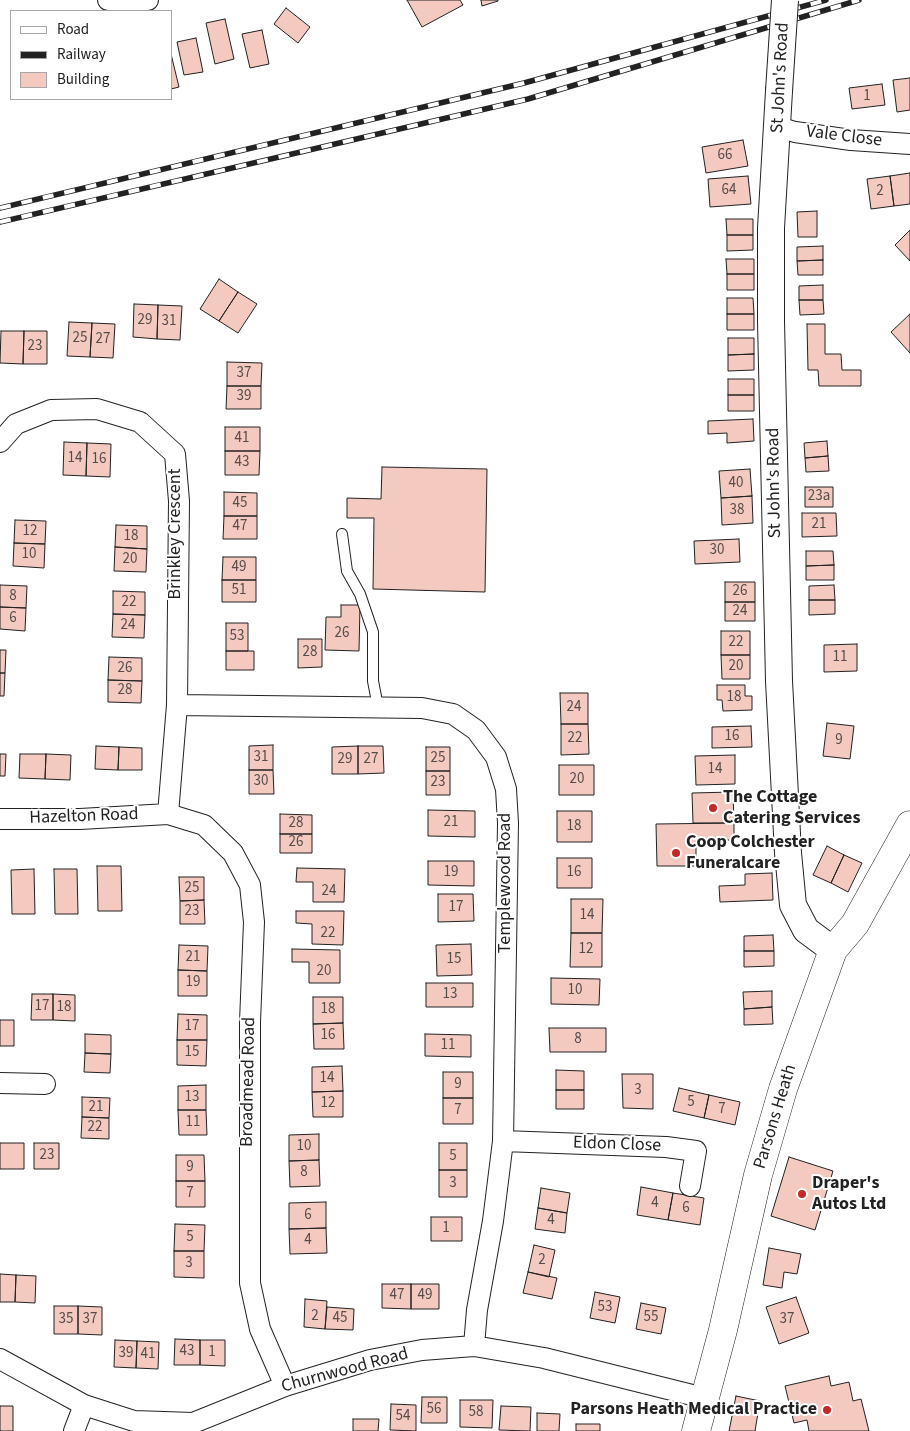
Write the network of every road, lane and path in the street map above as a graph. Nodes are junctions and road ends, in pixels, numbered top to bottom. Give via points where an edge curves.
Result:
1 (108, 0) edge
2 (148, 0) edge
3 (785, 0) edge
4 (778, 127) junction
5 (910, 144) edge
6 (0, 442) edge
7 (342, 534) dead end
8 (176, 705) junction
9 (378, 707) junction
10 (168, 814) junction
11 (0, 819) edge
12 (910, 826) edge
13 (832, 950) junction
14 (0, 1082) edge
15 (45, 1084) dead end
16 (503, 1141) junction
17 (690, 1186) dead end
18 (474, 1346) junction
19 (0, 1359) edge
20 (285, 1386) junction
21 (704, 1398) junction
22 (84, 1405) junction
23 (74, 1431) edge
24 (696, 1431) edge

1 - 2 street
3 - 4 street, St John's Road, bridge
4 - 5 street, Vale Close via 851,140
4 - 13 street, St John's Road via 771,228 771,321 779,681 788,853 793,905 806,930
6 - 8 street, Brinkley Crescent via 16,424 51,410 97,409 140,422 175,454 179,501
7 - 9 lane via 347,571 360,594 373,632 373,681
8 - 9 street, Templewood Road
8 - 10 street, Brinkley Crescent
9 - 16 street, Templewood Road via 422,708 452,714 476,730 496,757 506,789
10 - 11 street, Hazelton Road
10 - 20 street, Broadmead Road via 204,824 233,853 250,886 254,922 250,1022 250,1284 260,1329
12 - 13 main road, Parsons Heath via 855,924
13 - 21 main road, Parsons Heath via 783,1089 760,1168
14 - 15 street
16 - 17 street, Eldon Close via 696,1151
16 - 18 street, Templewood Road
18 - 20 street, Churnwood Road via 422,1350 370,1360
18 - 21 street, Churnwood Road via 544,1358
19 - 22 street, Churnwood Road
20 - 22 street, Churnwood Road via 193,1422 134,1421
21 - 24 main road, Parsons Heath
22 - 23 street

